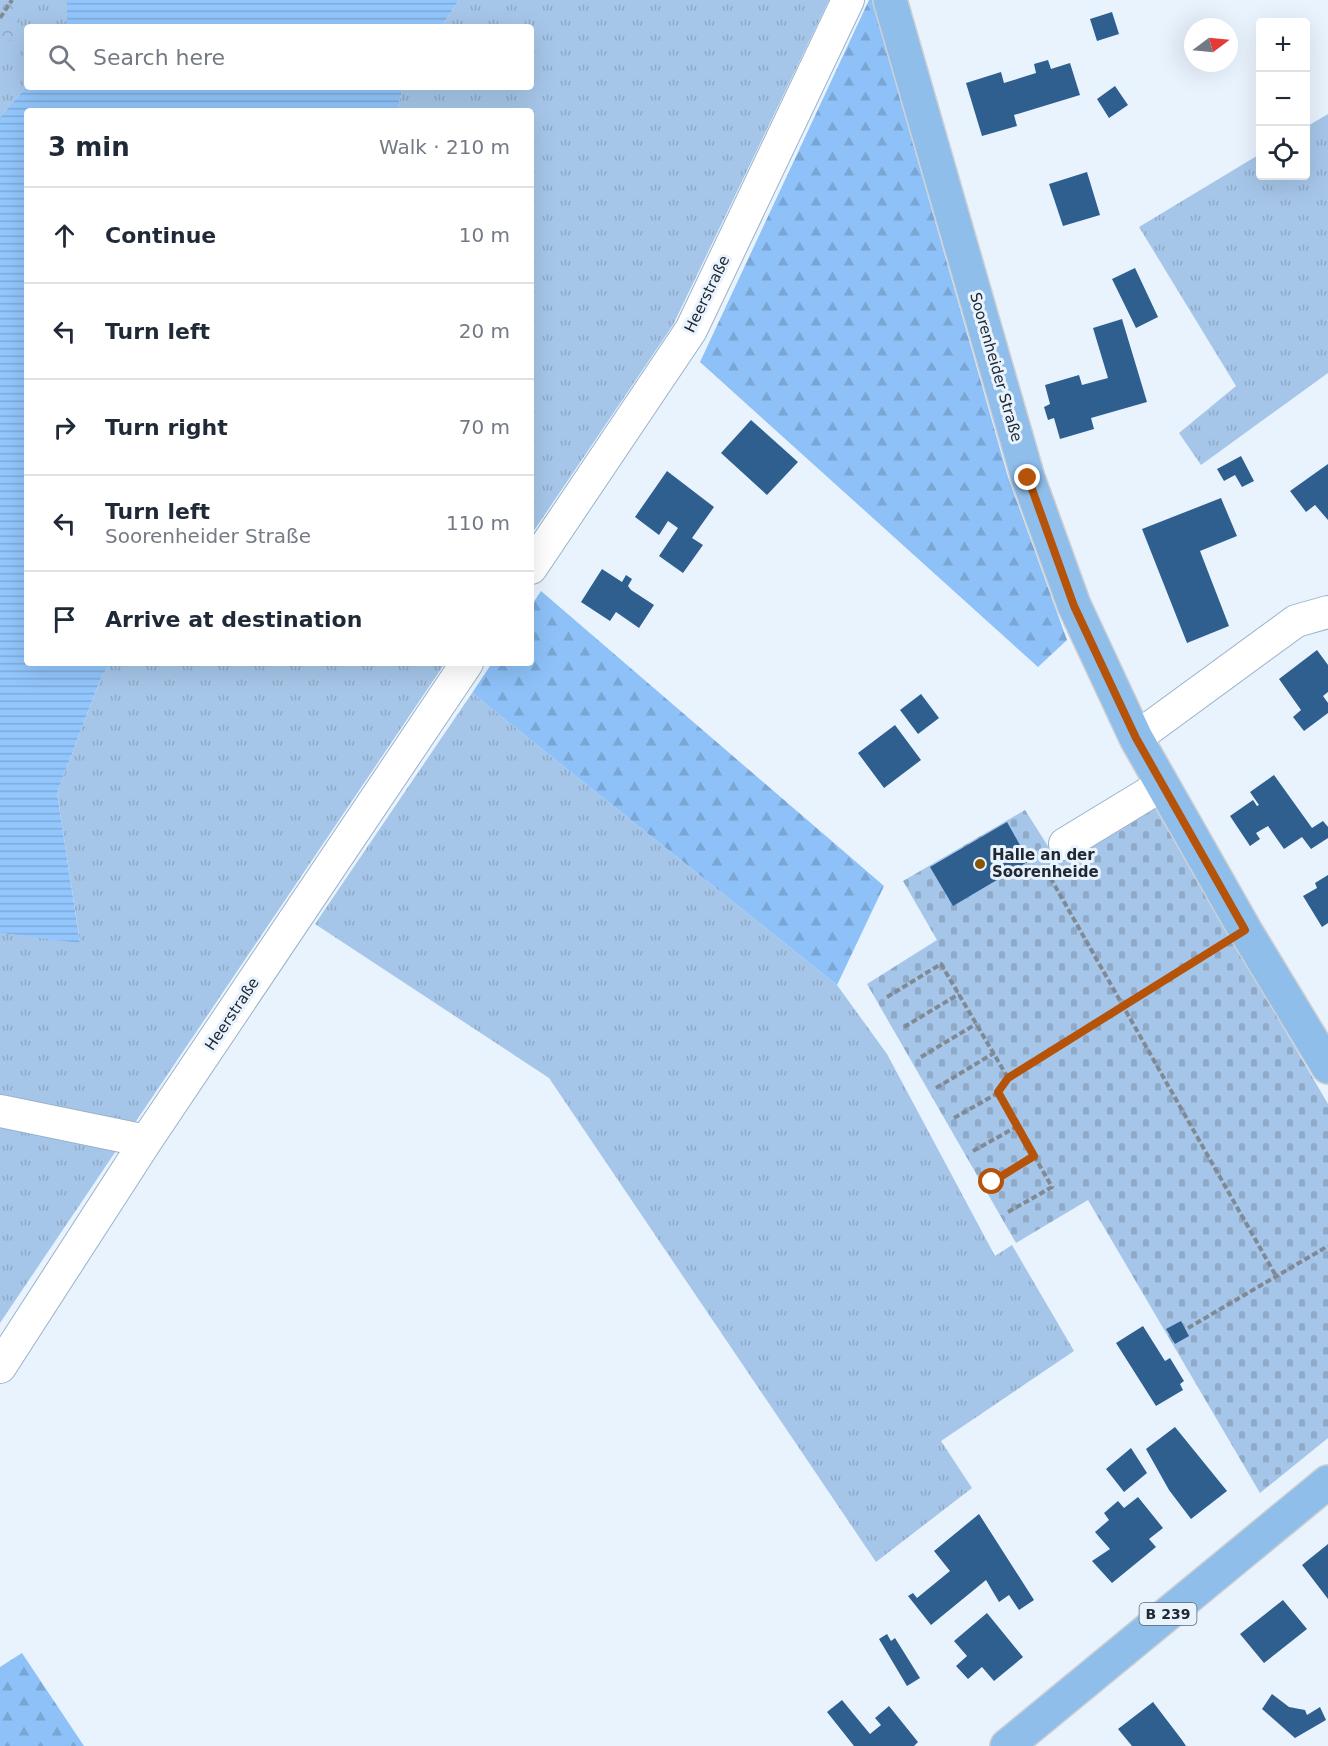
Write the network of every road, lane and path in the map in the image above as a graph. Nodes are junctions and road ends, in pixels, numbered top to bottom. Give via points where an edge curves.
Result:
1 (12, 0) edge
2 (848, 0) edge
3 (890, 0) edge
4 (0, 18) edge
5 (534, 564) edge
6 (1328, 612) edge
7 (465, 666) edge
8 (1136, 738) junction
9 (1162, 784) junction
10 (1065, 844) joint
11 (1245, 930) junction
12 (959, 994) junction
13 (887, 997) dead end
14 (1123, 1005) junction
15 (976, 1024) junction
16 (904, 1027) dead end
17 (994, 1053) junction
18 (921, 1057) dead end
19 (1328, 1066) edge
20 (1008, 1078) junction
21 (936, 1088) dead end
22 (998, 1092) junction
23 (0, 1111) edge
24 (954, 1118) dead end
25 (1018, 1126) junction
26 (146, 1141) junction
27 (973, 1152) dead end
28 (1034, 1156) junction
29 (992, 1182) dead end
30 (1008, 1212) dead end
31 (1328, 1246) edge
32 (1276, 1276) junction
33 (1188, 1328) dead end
34 (0, 1367) edge
35 (1328, 1482) edge
36 (1007, 1746) edge

1 - 4 path
2 - 5 street, Heerstraße via 691,330
3 - 8 main road, Soorenheider Straße via 1028,478 1074,606
6 - 8 street via 1296,621
7 - 26 street, Heerstraße
8 - 9 main road, Soorenheider Straße
9 - 10 street
9 - 11 main road, Soorenheider Straße
10 - 14 path via 1039,858
11 - 14 path
11 - 19 main road, Soorenheider Straße
12 - 13 path via 941,964
12 - 15 path
12 - 16 path
14 - 20 path
14 - 32 path
15 - 17 path
15 - 18 path
17 - 20 path
17 - 21 path
20 - 22 path
22 - 24 path
22 - 25 path
23 - 26 street
25 - 27 path
25 - 28 path
26 - 34 street, Heerstraße
28 - 29 path
28 - 30 path via 1052,1187
31 - 32 path
32 - 33 path
35 - 36 main road, B 239

